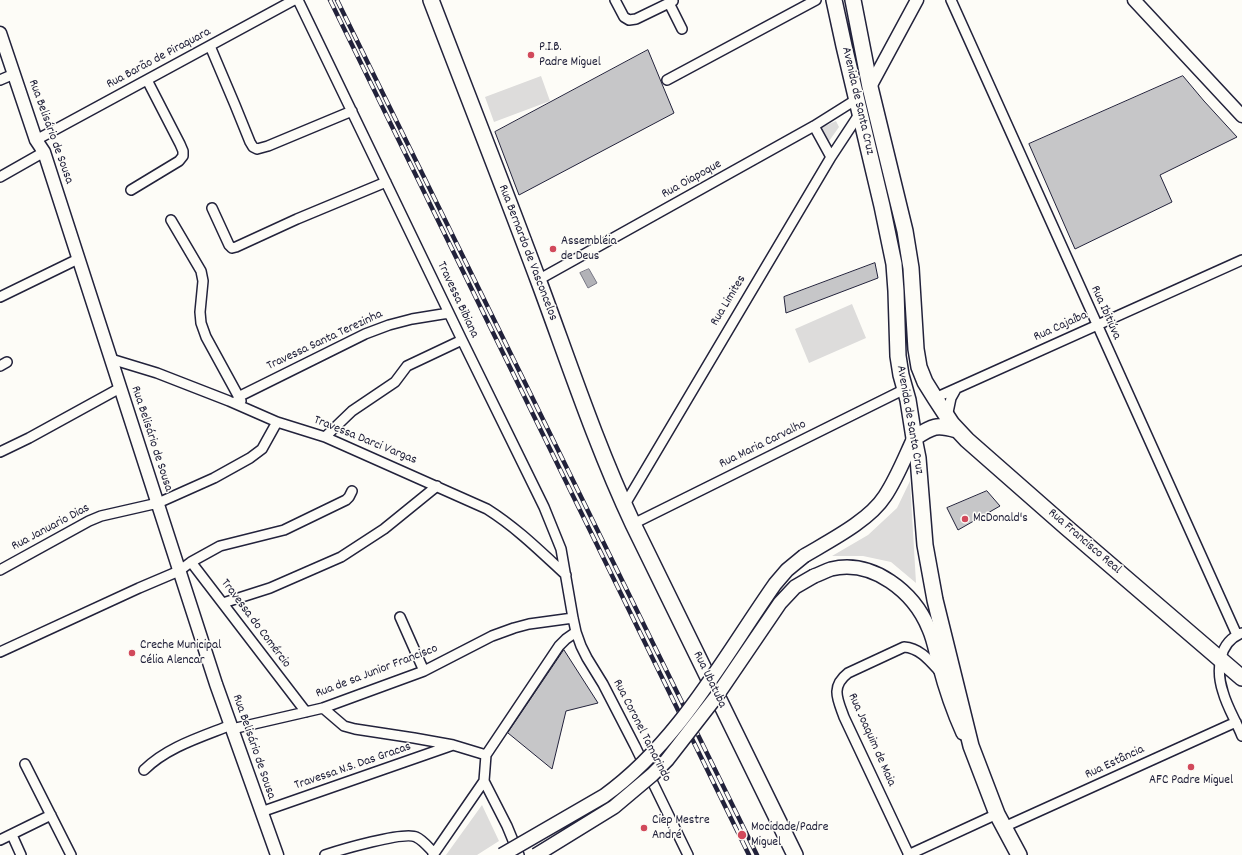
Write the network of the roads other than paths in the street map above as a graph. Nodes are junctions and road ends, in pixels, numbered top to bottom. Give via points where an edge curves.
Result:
1 (294, 0) edge
2 (298, 0) edge
3 (431, 0) edge
4 (615, 0) edge
5 (816, 0) edge
6 (834, 0) edge
7 (853, 0) edge
8 (917, 0) edge
9 (951, 0) edge
10 (1134, 0) edge
11 (671, 1) edge
12 (682, 29) dead end
13 (0, 33) edge
14 (210, 46) junction
15 (14, 74) junction
16 (0, 80) edge
17 (147, 80) junction
18 (667, 80) dead end
19 (870, 86) junction
20 (858, 106) junction
21 (352, 111) junction
22 (1242, 116) edge
23 (814, 126) junction
24 (36, 140) junction
25 (44, 152) junction
26 (831, 156) junction
27 (0, 177) edge
28 (386, 182) junction
29 (131, 190) dead end
30 (212, 208) dead end
31 (171, 220) dead end
32 (78, 259) junction
33 (1242, 260) edge
34 (538, 280) junction
35 (0, 297) edge
36 (449, 313) junction
37 (1097, 325) junction
38 (462, 340) junction
39 (111, 359) junction
40 (120, 388) junction
41 (905, 389) junction
42 (956, 389) junction
43 (238, 396) junction
44 (935, 398) junction
45 (244, 408) junction
46 (948, 417) junction
47 (276, 422) junction
48 (957, 430) junction
49 (325, 437) junction
50 (914, 438) junction
51 (0, 452) edge
52 (438, 486) junction
53 (352, 491) dead end
54 (158, 503) junction
55 (624, 506) junction
56 (633, 524) junction
57 (191, 562) junction
58 (0, 570) edge
59 (180, 571) junction
60 (566, 575) junction
61 (223, 603) junction
62 (400, 617) dead end
63 (573, 618) junction
64 (576, 632) junction
65 (1240, 634) edge
66 (0, 652) edge
67 (1220, 659) junction
68 (424, 671) junction
69 (942, 675) junction
70 (1242, 678) edge
71 (323, 708) junction
72 (306, 712) junction
73 (1236, 722) junction
74 (231, 727) junction
75 (1242, 736) edge
76 (453, 746) junction
77 (971, 746) junction
78 (486, 755) junction
79 (25, 764) dead end
80 (144, 770) dead end
81 (484, 781) junction
82 (261, 812) junction
83 (998, 814) junction
84 (51, 815) junction
85 (1004, 827) junction
86 (12, 835) junction
87 (0, 840) edge
88 (434, 854) edge
89 (21, 855) edge
90 (71, 855) edge
91 (277, 855) edge
92 (325, 855) edge
93 (502, 855) edge
94 (519, 855) edge
95 (536, 855) edge
96 (688, 855) edge
97 (795, 855) edge
98 (908, 855) edge
99 (1019, 855) edge

1 - 14 street, Rua Barão de Piraquara
2 - 21 street, Travessa Bibiana
3 - 34 main road, Rua Bernardo de Vasconcelos
4 - 11 street via 624,17 629,20
5 - 18 street
6 - 20 main road, Avenida de Santa Cruz
7 - 19 main road, Avenida de Santa Cruz
8 - 19 street
9 - 37 street, Rua Ibitiúva
10 - 22 street
11 - 12 street
13 - 15 street, Rua Belisário de Sousa
14 - 17 street, Rua Barão de Piraquara
14 - 21 street via 250,142 257,149
15 - 16 street
15 - 24 street, Rua Belisário de Sousa
17 - 24 street, Rua Barão de Piraquara
17 - 29 street via 180,144 183,156
19 - 44 main road, Avenida de Santa Cruz via 906,231 919,367
20 - 23 street, Rua Oiapoque
20 - 26 street, Rua Limites
20 - 41 main road, Avenida de Santa Cruz via 894,264 898,356
21 - 28 street, Travessa Bibiana
23 - 26 street
23 - 34 street, Rua Oiapoque
24 - 25 street, Rua Belisário de Sousa
25 - 27 street
25 - 32 street, Rua Belisário de Sousa
26 - 55 street, Rua Limites
28 - 30 street via 232,248
28 - 36 street, Travessa Bibiana
31 - 43 street via 201,271 201,323
32 - 35 street
32 - 39 street, Rua Belisário de Sousa
33 - 37 street, Rua Cajaíba
34 - 55 main road, Rua Bernardo de Vasconcelos via 595,436
36 - 38 street, Travessa Bibiana
36 - 43 street, Travessa Santa Terezinha via 412,319 365,334
37 - 42 street, Rua Cajaíba
37 - 65 street, Rua Ibitiúva
38 - 49 street via 408,366 395,382 352,411
38 - 60 street, Travessa Bibiana via 544,507 561,549
39 - 40 street, Rua Belisário de Sousa
39 - 45 street, Travessa Darci Vargas via 157,373
40 - 51 street
40 - 54 street, Rua Belisário de Sousa
41 - 50 main road, Avenida de Santa Cruz
41 - 56 street, Rua Maria Carvalho
42 - 44 street, Rua Cajaíba
42 - 46 street via 951,398
43 - 45 street
44 - 46 main road, Rua Francisco Real
45 - 47 street, Travessa Darci Vargas
46 - 48 main road, Rua Francisco Real
47 - 49 street, Travessa Darci Vargas
47 - 54 street, Rua Januario Dias via 262,449 253,456 208,481
48 - 50 main road via 942,426 929,429
48 - 67 main road, Rua Francisco Real
49 - 52 street, Travessa Darci Vargas
50 - 77 main road, Avenida de Santa Cruz via 925,545 946,648
50 - 93 main road, bridge via 885,496 872,512 787,570 679,724 654,751 604,796
52 - 60 street, Travessa Darci Vargas via 505,520
52 - 61 street via 384,530 340,557 270,588
53 - 57 street via 346,500 284,530 220,546
54 - 58 street, Rua Januario Dias via 89,521
54 - 59 street, Rua Belisário de Sousa
55 - 56 main road, Rua Ubatuba
56 - 97 main road, Rua Ubatuba
57 - 59 street
57 - 61 street, Travessa do Comércio
59 - 66 street
59 - 74 street, Rua Belisário de Sousa
60 - 63 street, Travessa Bibiana
61 - 72 street, Travessa do Comércio
62 - 68 street
63 - 64 street, Rua Coronel Tamarindo
63 - 68 street, Rua de sa Junior Francisco via 514,628 492,636
64 - 78 street via 559,646
64 - 96 street, Rua Coronel Tamarindo
65 - 67 street via 1224,646
67 - 70 main road, Rua Francisco Real
67 - 73 street via 1223,693
68 - 71 street, Rua de sa Junior Francisco
69 - 77 main road via 955,714
69 - 95 main road, bridge via 925,620 910,597 895,585 879,574 861,569 832,569 814,576 795,587 780,603 716,697 667,760 614,807
69 - 98 street, Rua Joaquim de Maia via 922,654 914,649 904,648 848,673 840,680 836,689 844,717
71 - 72 street, Rua de sa Junior Francisco
71 - 76 street via 344,726 354,729
72 - 74 street, Rua de sa Junior Francisco
73 - 75 street
73 - 85 street, Rua Estância
74 - 80 street, Rua de sa Junior Francisco via 176,748 153,761
74 - 82 street, Rua Belisário de Sousa
76 - 78 street
76 - 82 street, Travessa N.S. Das Gracas
77 - 83 main road, Avenida de Santa Cruz
78 - 81 street
79 - 84 street
81 - 88 street
81 - 94 street
82 - 91 street, Rua Belisário de Sousa
83 - 85 main road, Avenida de Santa Cruz
83 - 98 street
84 - 86 street
84 - 90 street
85 - 99 main road, Avenida de Santa Cruz
86 - 87 street
86 - 89 street
88 - 92 street via 415,836 408,835

